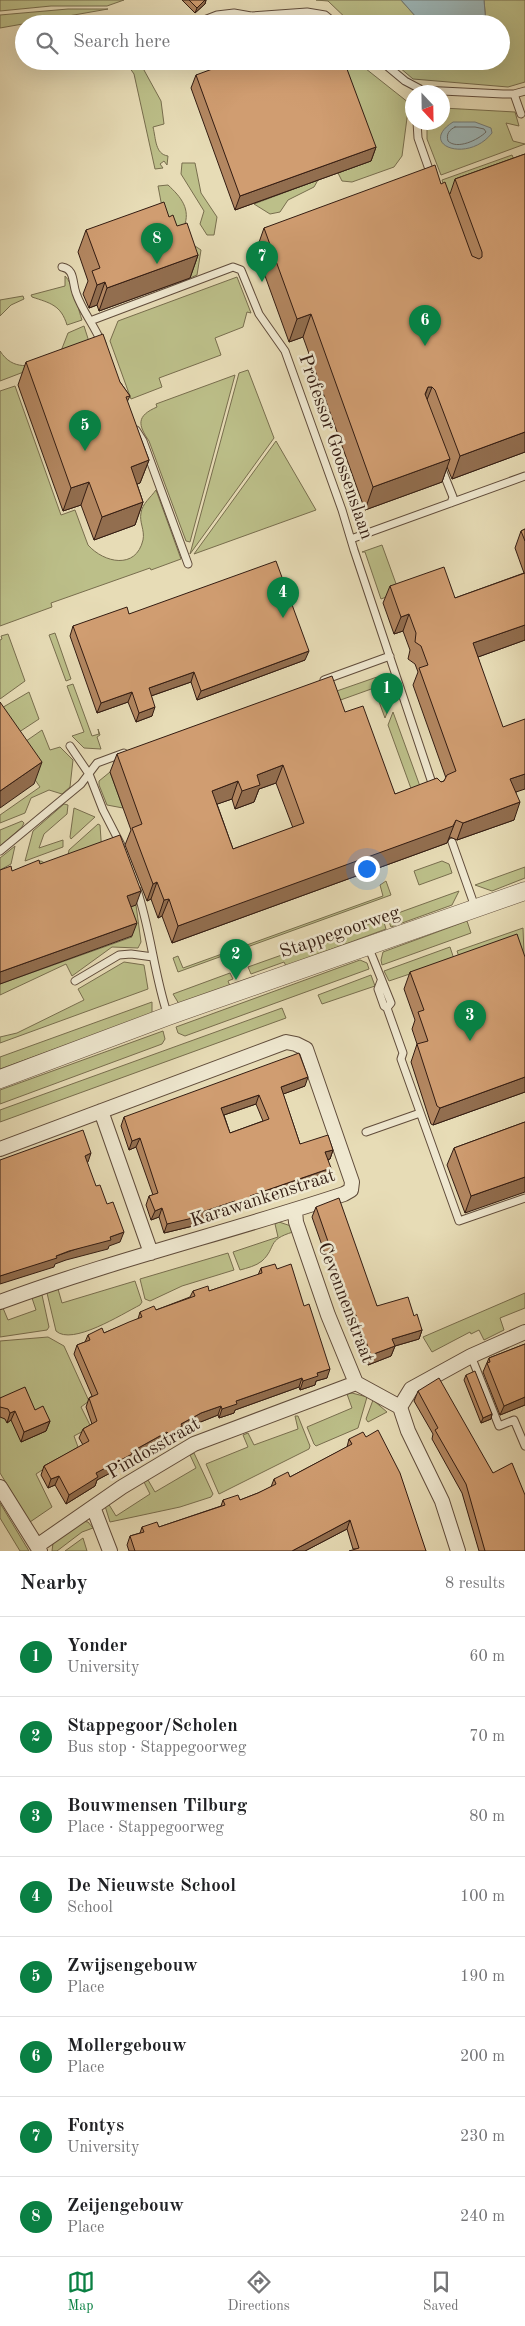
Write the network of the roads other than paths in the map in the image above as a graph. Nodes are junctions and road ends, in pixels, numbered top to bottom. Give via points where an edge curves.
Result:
1 (217, 15) edge
2 (245, 15) edge
3 (265, 15) edge
4 (325, 15) edge
5 (392, 70) edge
6 (413, 85) edge
7 (525, 91) edge
8 (450, 92) edge
9 (514, 94) junction
10 (521, 114) dead end
11 (417, 130) edge
12 (434, 181) edge
13 (62, 267) dead end
14 (90, 321) junction
15 (103, 349) edge
16 (134, 424) edge
17 (439, 460) edge
18 (525, 476) edge
19 (451, 503) junction
20 (351, 540) junction
21 (188, 564) dead end
22 (390, 656) junction
23 (316, 683) edge
24 (70, 746) dead end
25 (132, 750) edge
26 (89, 774) junction
27 (436, 794) edge
28 (452, 842) edge
29 (0, 851) edge
30 (125, 856) edge
31 (134, 881) edge
32 (525, 892) edge
33 (476, 908) junction
34 (368, 946) junction
35 (153, 957) junction
36 (75, 981) dead end
37 (168, 1016) junction
38 (0, 1079) edge
39 (101, 1111) junction
40 (420, 1113) junction
41 (366, 1132) dead end
42 (0, 1149) edge
43 (525, 1198) edge
44 (295, 1211) junction
45 (151, 1253) junction
46 (0, 1302) edge
47 (525, 1332) edge
48 (471, 1356) junction
49 (356, 1383) junction
50 (400, 1407) junction
51 (525, 1446) edge
52 (0, 1487) edge
53 (93, 1508) junction
54 (38, 1549) edge
55 (110, 1551) edge
56 (458, 1551) edge

1 - 2 lane
3 - 4 lane via 307,12
5 - 6 lane
7 - 9 lane
8 - 9 lane
9 - 10 lane
11 - 12 lane
13 - 14 lane via 71,272 77,297
14 - 15 lane
14 - 20 lane, Professor Goossenslaan via 233,267 241,270 259,314 285,351
16 - 21 lane
17 - 19 lane via 453,497
18 - 19 lane
19 - 20 lane
20 - 22 lane, Professor Goossenslaan
22 - 23 lane
22 - 27 lane, Professor Goossenslaan
24 - 26 lane
25 - 26 lane via 97,763
26 - 29 lane via 82,784
26 - 30 lane
28 - 33 lane
31 - 35 lane via 145,914
32 - 33 street, Stappegoorweg
33 - 34 street, Stappegoorweg
34 - 37 street, Stappegoorweg
34 - 40 lane via 391,1003 387,1008
35 - 36 lane via 119,955
35 - 37 lane
37 - 38 street, Stappegoorweg
39 - 42 street, Karawankenstraat
39 - 44 street, Karawankenstraat via 286,1042 296,1044 306,1050 352,1182 351,1190 344,1194
39 - 45 street
40 - 41 lane
40 - 43 lane via 459,1221
44 - 45 street, Karawankenstraat
44 - 49 street, Cevennenstraat via 325,1305
45 - 46 street, Karawankenstraat
47 - 48 street
48 - 50 street via 411,1390
48 - 51 lane via 499,1426 514,1420
49 - 50 street, Cevennenstraat
49 - 53 street, Pindosstraat via 194,1444
50 - 56 street via 442,1501
52 - 54 street
53 - 54 street, Pindosstraat
53 - 55 street

